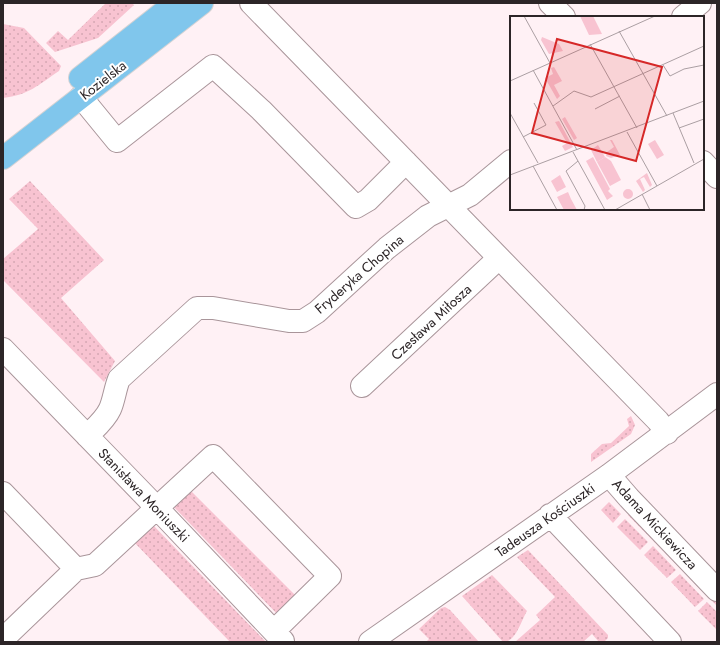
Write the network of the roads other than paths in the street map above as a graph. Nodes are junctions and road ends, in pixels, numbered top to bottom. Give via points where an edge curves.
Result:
1 (175, 3) edge
2 (202, 3) edge
3 (251, 3) edge
4 (550, 3) edge
5 (700, 3) edge
6 (563, 16) edge
7 (684, 16) edge
8 (81, 97) junction
9 (3, 138) edge
10 (3, 158) edge
11 (510, 161) edge
12 (406, 162) junction
13 (704, 163) edge
14 (717, 177) edge
15 (449, 206) junction
16 (500, 258) junction
17 (3, 349) edge
18 (362, 386) dead end
19 (717, 394) edge
20 (667, 433) junction
21 (87, 436) junction
22 (609, 475) junction
23 (3, 493) edge
24 (157, 508) junction
25 (550, 515) junction
26 (76, 569) junction
27 (717, 590) edge
28 (279, 636) edge
29 (384, 638) edge
30 (3, 639) edge
31 (670, 642) edge

1 - 9 main road, Kozielska
2 - 8 main road, Kozielska
3 - 12 street
4 - 6 street
5 - 7 street
8 - 10 main road, Kozielska
8 - 12 street via 117,141 213,66 261,110 356,207 368,200
11 - 15 street, Fryderyka Chopina via 470,195
12 - 15 street
13 - 14 street
15 - 16 street
15 - 21 street, Fryderyka Chopina via 428,216 387,248 317,312 302,321 197,308 119,379 106,417
16 - 18 street, Czesława Miłosza
16 - 20 street
17 - 21 street, Stanisława Moniuszki
19 - 20 street, Tadeusza Kościuszki
20 - 22 street, Tadeusza Kościuszki
21 - 24 street, Stanisława Moniuszki
22 - 25 street, Tadeusza Kościuszki
22 - 27 street, Adama Mickiewicza
23 - 26 street
24 - 26 street via 95,565
24 - 28 street, Stanisława Moniuszki
24 - 28 street via 213,456 330,576
25 - 29 street, Tadeusza Kościuszki
25 - 31 street
26 - 30 street

